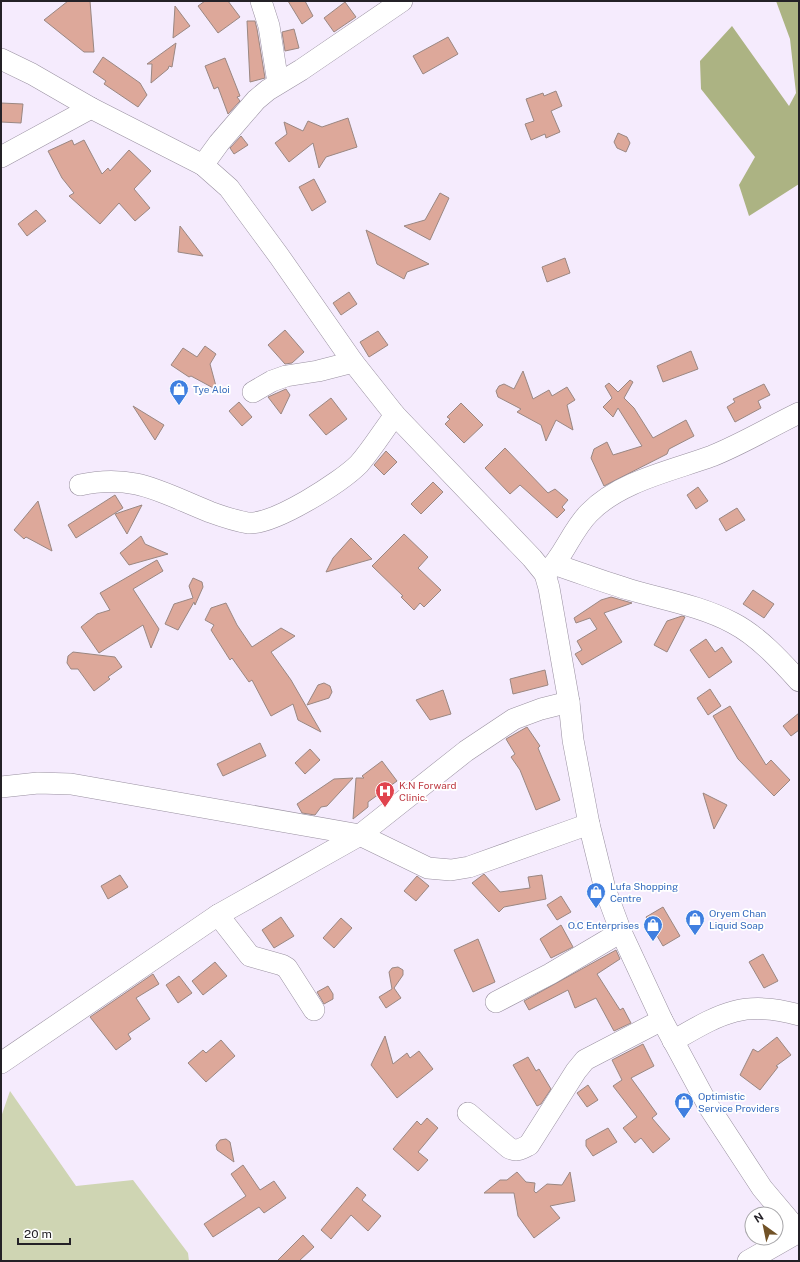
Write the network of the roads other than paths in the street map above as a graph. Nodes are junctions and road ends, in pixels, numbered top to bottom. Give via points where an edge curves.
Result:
1 (261, 1) edge
2 (402, 1) edge
3 (1, 59) edge
4 (278, 83) junction
5 (91, 108) junction
6 (1, 157) edge
7 (203, 165) junction
8 (352, 362) junction
9 (253, 392) dead end
10 (799, 413) edge
11 (395, 415) junction
12 (80, 485) dead end
13 (551, 569) junction
14 (799, 681) edge
15 (569, 702) junction
16 (1, 787) edge
17 (589, 824) junction
18 (360, 835) junction
19 (218, 915) junction
20 (621, 932) junction
21 (496, 1002) dead end
22 (314, 1010) dead end
23 (799, 1015) edge
24 (662, 1020) junction
25 (673, 1041) junction
26 (1, 1063) edge
27 (468, 1113) dead end
28 (799, 1232) edge
29 (748, 1261) edge

1 - 4 street via 269,26
2 - 4 street
3 - 5 street
4 - 7 street via 256,100 218,143
5 - 6 street
5 - 7 street
7 - 8 street via 229,188
8 - 9 street via 272,380
8 - 11 street
10 - 13 street via 713,455 634,483 606,499 588,513
11 - 12 street via 360,463 347,475 276,517 262,521 248,523 211,512 144,485 119,480 99,480
11 - 13 street via 532,558
13 - 14 street via 707,611 734,623 758,640
13 - 15 street via 550,588
15 - 17 street via 573,740
15 - 18 street via 514,719 466,751
16 - 18 street via 38,783 71,784
17 - 18 street via 469,867 451,870 428,868
17 - 20 street via 605,888
18 - 19 street
19 - 22 street via 250,956 287,968
19 - 26 street
20 - 21 street
20 - 24 street
23 - 25 street via 767,1008 738,1009 710,1020
24 - 25 street
24 - 27 street via 585,1060 529,1145 520,1150 514,1151 509,1148
25 - 28 street via 709,1107 762,1188
28 - 29 street

